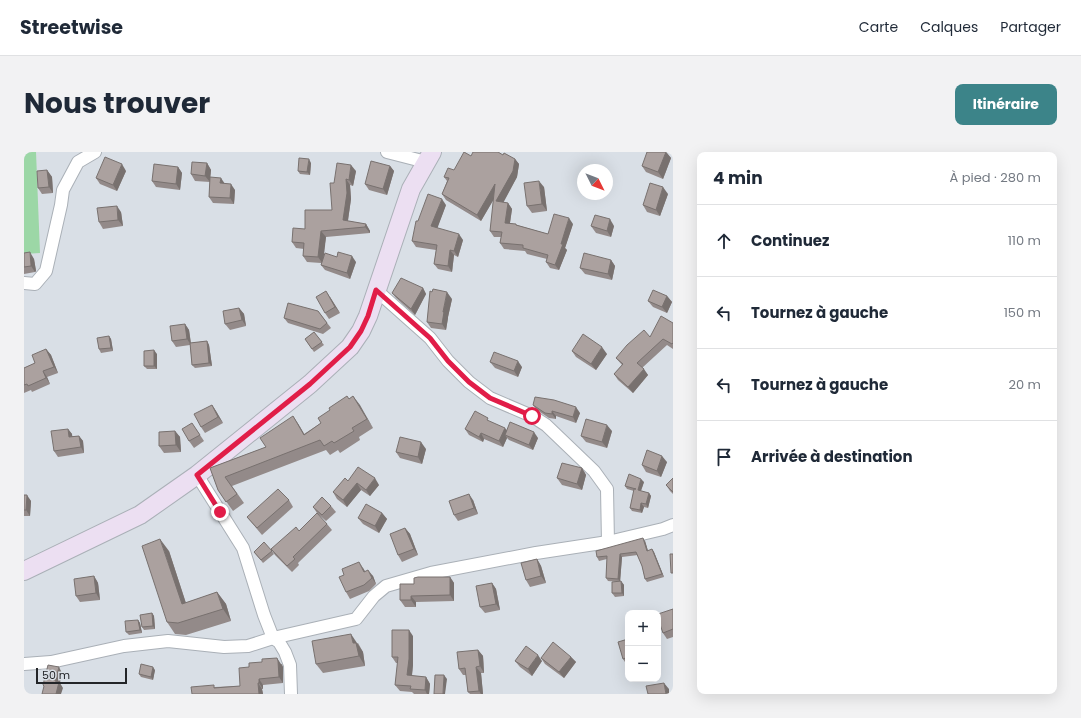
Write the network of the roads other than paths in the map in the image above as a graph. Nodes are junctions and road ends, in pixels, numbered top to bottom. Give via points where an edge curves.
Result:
1 (95, 152) edge
2 (387, 152) edge
3 (429, 157) edge
4 (24, 284) edge
5 (376, 290) junction
6 (197, 475) junction
7 (673, 525) edge
8 (608, 542) junction
9 (24, 571) edge
10 (273, 638) junction
11 (24, 664) edge
12 (291, 694) edge

1 - 4 street via 78,162 64,190 46,271 36,284
2 - 3 street
3 - 5 main road via 411,189
5 - 6 main road via 368,316 350,347 310,384
5 - 8 street via 430,338 469,382 490,398 532,416 546,425 594,470 608,489
6 - 9 main road via 140,515
6 - 10 street via 243,548
7 - 8 street
8 - 10 street via 430,574 386,586 374,596 356,619
10 - 11 street via 248,646 224,647 168,641 124,646 51,662
10 - 12 street via 279,642 290,665

